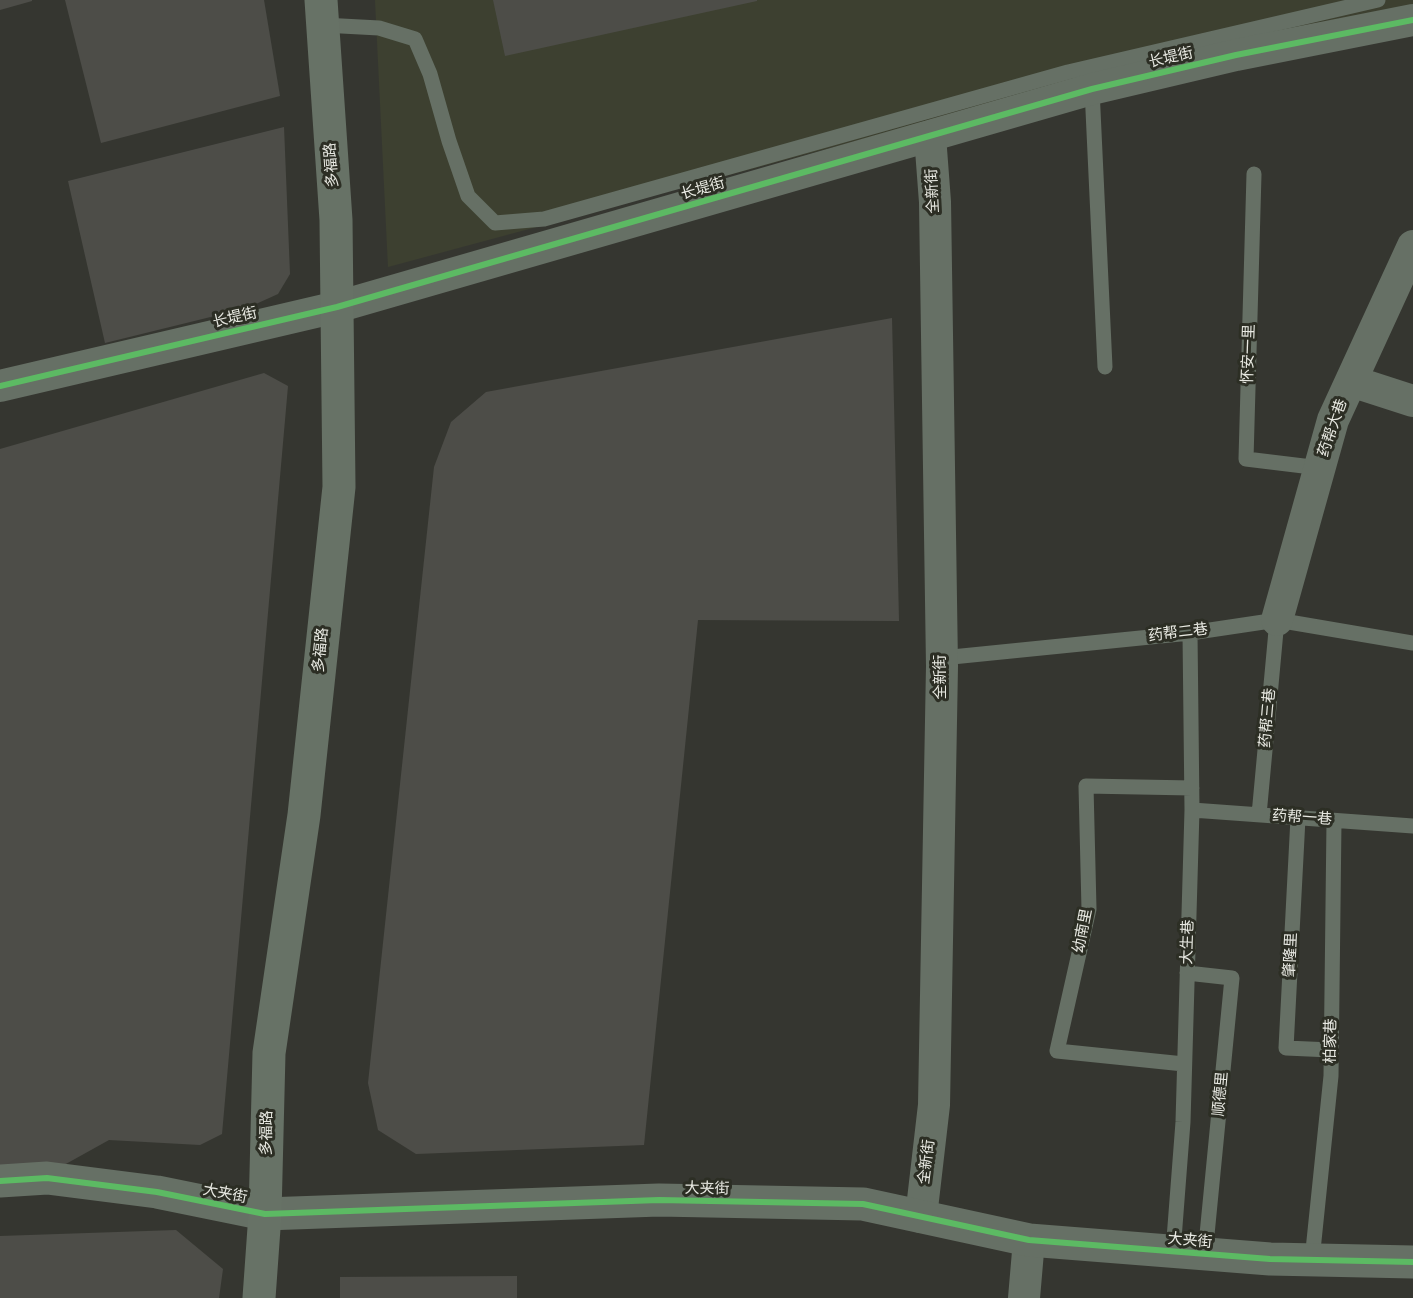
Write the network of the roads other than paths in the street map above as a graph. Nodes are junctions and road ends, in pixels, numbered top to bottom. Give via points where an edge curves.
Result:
1 (1378, 0) edge
2 (322, 13) edge
3 (1413, 20) edge
4 (1092, 89) junction
5 (930, 136) junction
6 (1254, 174) dead end
7 (1413, 246) edge
8 (337, 307) junction
9 (1105, 367) dead end
10 (1351, 381) junction
11 (0, 386) edge
12 (1413, 401) edge
13 (1320, 468) junction
14 (1277, 620) junction
15 (1190, 633) junction
16 (1413, 643) edge
17 (942, 658) junction
18 (1192, 788) junction
19 (1192, 810) junction
20 (1259, 815) junction
21 (1298, 818) junction
22 (1334, 821) junction
23 (1413, 826) edge
24 (1187, 974) junction
25 (1331, 1050) junction
26 (1184, 1064) junction
27 (0, 1181) edge
28 (265, 1214) junction
29 (921, 1217) junction
30 (1029, 1240) junction
31 (1173, 1252) junction
32 (1206, 1255) junction
33 (1312, 1260) junction
34 (1413, 1262) edge
35 (259, 1298) edge
36 (1024, 1298) edge

1 - 2 lane via 1068,72 544,219 495,223 468,196 430,74 415,39
2 - 8 main road, 多福路 via 336,220
3 - 4 street, 长堤街
4 - 5 street, 长堤街
4 - 9 lane
5 - 8 street, 长堤街
5 - 17 street, 全新街 via 935,214
6 - 13 lane, 怀安一里 via 1246,459
7 - 10 street, 药帮大巷
8 - 11 street, 长堤街
8 - 28 main road, 多福路 via 339,487 304,815 269,1053
10 - 12 street
10 - 13 street, 药帮大巷 via 1333,420
13 - 14 street, 药帮大巷
14 - 15 lane, 药帮二巷
14 - 16 lane, 药帮二巷
14 - 20 lane, 药帮三巷
15 - 17 lane, 药帮二巷
15 - 18 lane, 大生巷
17 - 29 street, 全新街 via 934,1105
18 - 19 lane, 大生巷
18 - 26 lane, 幼南里 via 1086,786 1089,909 1057,1051
19 - 20 lane, 药帮一巷
19 - 24 lane, 大生巷
20 - 21 lane, 药帮一巷
21 - 22 lane, 药帮一巷
21 - 25 lane, 肇隆里 via 1286,1048
22 - 23 lane, 药帮一巷
22 - 25 lane, 柏家巷
24 - 26 lane, 大生巷
24 - 32 lane, 顺德里 via 1232,978
25 - 33 lane, 柏家巷
26 - 31 lane, 大生巷
27 - 28 street, 大夹街 via 47,1178 158,1192
28 - 29 street, 大夹街 via 659,1200 863,1204
28 - 35 main road, 多福路
29 - 30 street, 大夹街
30 - 31 street, 大夹街
30 - 36 street
31 - 32 street, 大夹街
32 - 33 street, 大夹街
33 - 34 street, 大夹街

